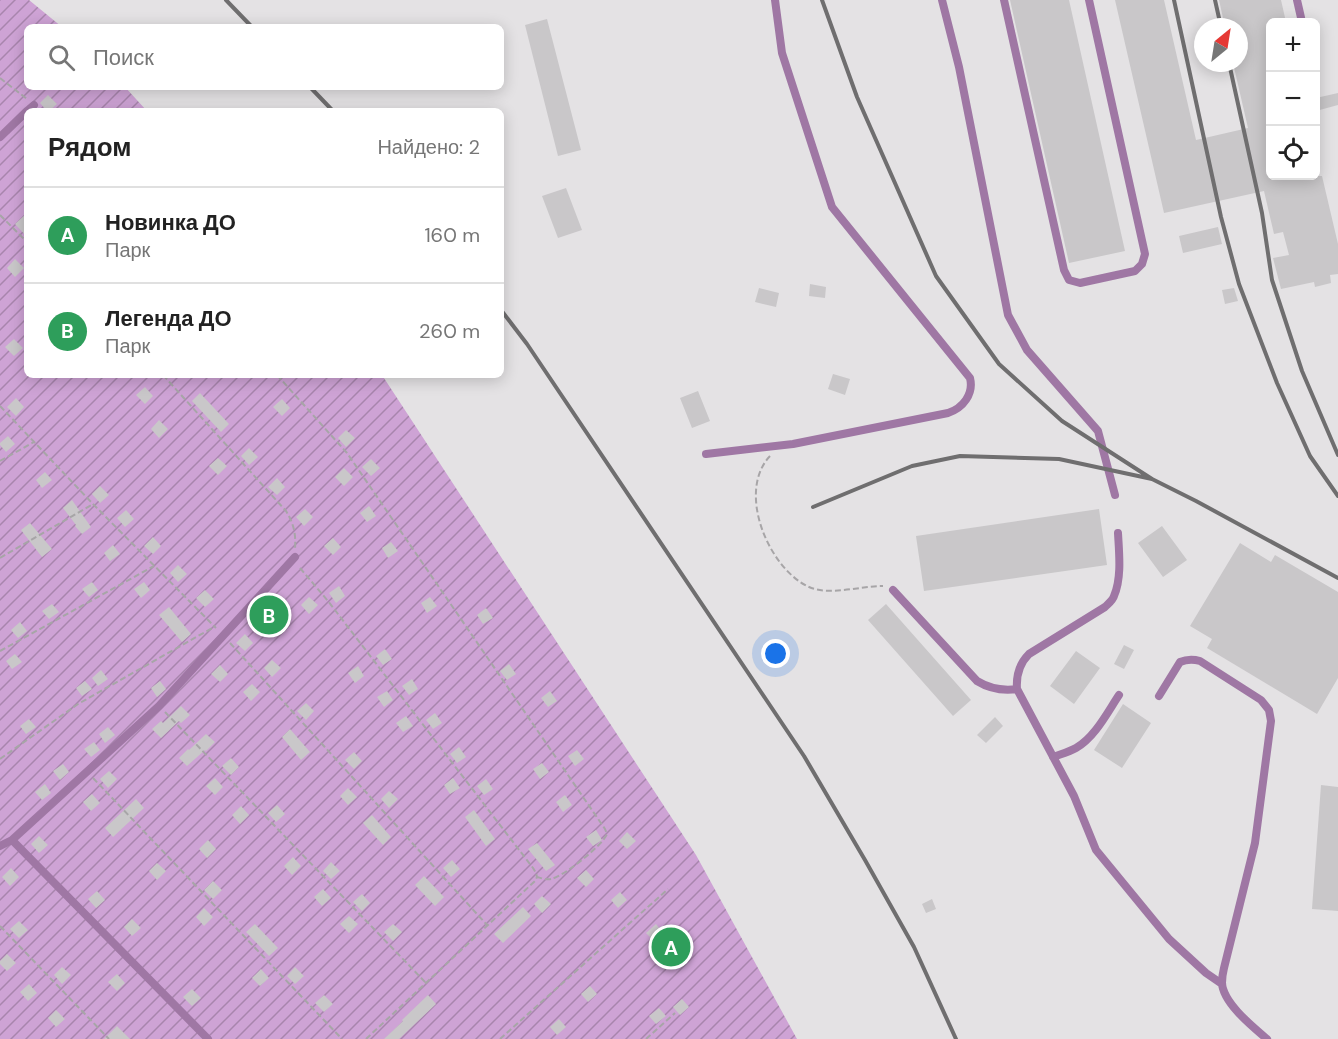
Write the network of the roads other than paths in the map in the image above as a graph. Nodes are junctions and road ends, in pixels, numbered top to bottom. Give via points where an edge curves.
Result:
1 (775, 0) edge
2 (942, 0) edge
3 (1004, 0) edge
4 (1089, 0) edge
5 (1297, 0) edge
6 (1301, 18) edge
7 (34, 105) road end
8 (30, 108) edge
9 (24, 114) edge
10 (0, 137) edge
11 (706, 454) dead end
12 (1115, 495) dead end
13 (1118, 533) dead end
14 (294, 556) road end
15 (892, 590) road end
16 (1017, 689) junction
17 (1119, 695) dead end
18 (1159, 696) dead end
19 (1053, 757) junction
20 (12, 840) junction
21 (1, 845) edge
22 (1222, 984) junction
23 (208, 1039) edge
24 (1268, 1039) edge

1 - 11 lane via 782,53 832,207 970,378 972,386 966,400 948,413 793,444
2 - 12 lane via 1008,315 1027,350 1098,431
3 - 4 lane via 1064,270 1069,280 1080,283 1135,271 1145,254
5 - 6 lane
7 - 8 lane
9 - 10 lane
13 - 16 lane via 1114,599 1029,654 1019,668
14 - 20 lane via 159,706
15 - 16 lane via 977,681 994,688
16 - 19 lane
17 - 19 lane via 1083,744
18 - 22 lane via 1180,662 1193,659 1261,700 1270,715 1255,843
19 - 22 lane via 1096,850 1169,939
20 - 21 lane
20 - 23 lane
22 - 24 lane via 1246,1022

